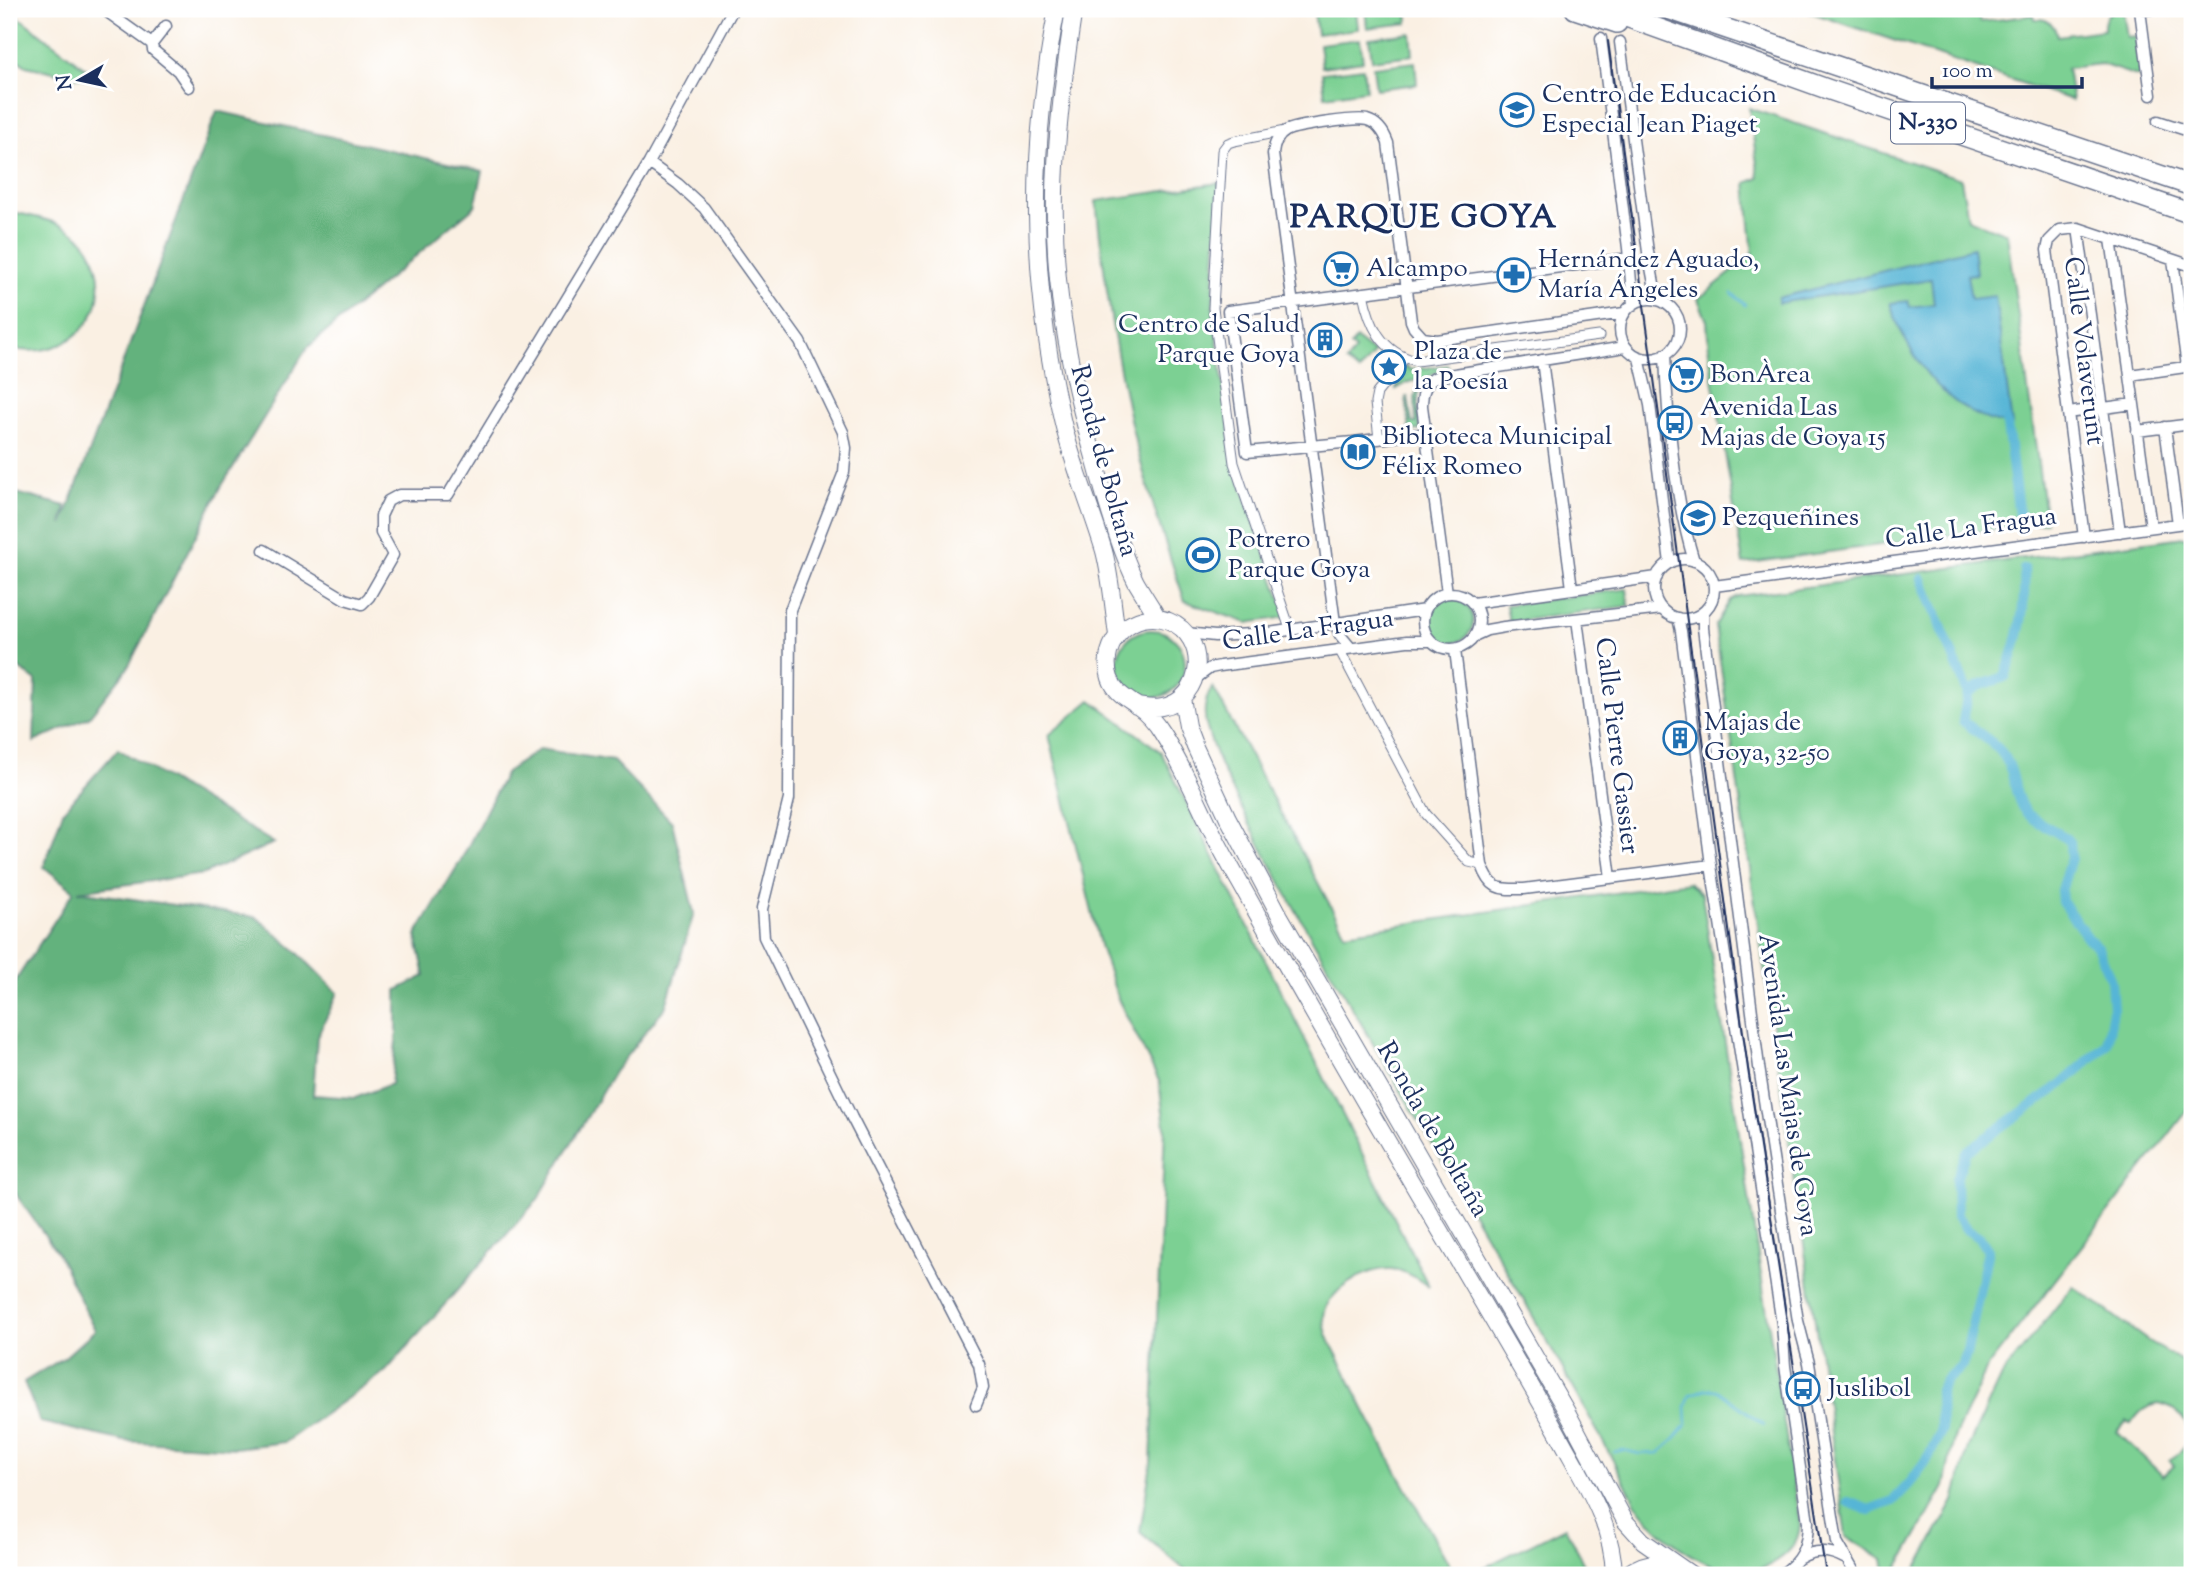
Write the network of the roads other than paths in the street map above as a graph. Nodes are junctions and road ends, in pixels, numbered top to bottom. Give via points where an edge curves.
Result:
1 (103, 9) edge
2 (733, 9) edge
3 (1057, 9) edge
4 (1074, 9) edge
5 (1575, 9) edge
6 (1604, 9) edge
7 (1668, 9) edge
8 (2146, 10) edge
9 (166, 26) dead end
10 (1665, 31) junction
11 (1601, 38) dead end
12 (1620, 42) dead end
13 (152, 44) junction
14 (189, 87) dead end
15 (2151, 95) dead end
16 (2158, 121) dead end
17 (1285, 131) junction
18 (2192, 132) edge
19 (649, 163) junction
20 (2192, 186) edge
21 (2192, 214) edge
22 (2078, 228) junction
23 (2111, 239) junction
24 (1629, 258) junction
25 (2173, 260) junction
26 (2192, 267) edge
27 (1406, 287) junction
28 (1363, 293) junction
29 (1657, 299) junction
30 (1293, 302) junction
31 (1628, 309) junction
32 (1599, 336) dead end
33 (1625, 347) junction
34 (1665, 354) junction
35 (1405, 358) junction
36 (1639, 358) junction
37 (1542, 360) junction
38 (2190, 367) edge
39 (2130, 376) junction
40 (2133, 404) junction
41 (2102, 408) junction
42 (2075, 412) dead end
43 (2192, 424) edge
44 (2165, 427) junction
45 (2137, 431) junction
46 (1426, 433) junction
47 (1379, 439) junction
48 (1311, 446) junction
49 (2192, 522) edge
50 (2178, 524) junction
51 (2151, 527) junction
52 (2120, 532) junction
53 (2084, 537) junction
54 (264, 550) dead end
55 (1694, 561) junction
56 (1670, 563) junction
57 (1657, 577) junction
58 (1714, 586) junction
59 (1572, 588) junction
60 (1447, 593) junction
61 (1473, 603) junction
62 (1662, 609) junction
63 (1425, 610) junction
64 (1703, 613) junction
65 (1158, 618) junction
66 (1678, 618) junction
67 (1577, 619) junction
68 (1335, 623) junction
69 (1290, 629) junction
70 (1186, 633) junction
71 (1117, 635) junction
72 (1476, 635) junction
73 (1431, 641) junction
74 (1345, 648) junction
75 (1455, 650) junction
76 (1195, 680) junction
77 (1182, 698) junction
78 (1136, 706) junction
79 (1711, 864) junction
80 (1482, 865) junction
81 (1611, 878) junction
82 (976, 1405) dead end
83 (1800, 1558) junction
84 (1847, 1560) junction
85 (1676, 1564) junction
86 (1614, 1575) edge
87 (1625, 1575) edge
88 (1692, 1575) edge
89 (1780, 1575) edge
90 (1856, 1575) edge

1 - 13 street
2 - 19 street
3 - 71 main road, Ronda de Boltaña via 1037,159 1039,274 1046,343 1063,422 1106,560
4 - 65 main road, Ronda de Boltaña via 1056,153 1055,231 1063,320 1074,384 1099,476 1129,566
5 - 10 highway via 1635,29
6 - 10 highway, N-330
7 - 20 highway, N-330
8 - 15 street
9 - 13 street
10 - 21 highway, N-330
11 - 24 street
12 - 29 street
13 - 14 street
16 - 18 street
17 - 27 street via 1360,119 1381,129 1388,143
17 - 30 street via 1276,140 1273,154
17 - 69 street via 1228,143 1222,152 1213,308 1234,463
19 - 54 street via 447,495 399,495 388,501 381,516 381,533 393,555 369,597 362,604 345,599
19 - 82 street via 704,208 800,342 842,432 844,472 790,610 789,799 762,909 764,937 979,1364 983,1388
22 - 23 street, Calle Volaverunt
22 - 41 street
22 - 53 street, Calle Volaverunt via 2056,232 2047,250
23 - 25 street, Calle Volaverunt
23 - 39 street
24 - 27 street
24 - 31 street
25 - 26 street, Calle Volaverunt
25 - 38 street
27 - 28 street
27 - 31 street via 1414,328 1423,338 1437,340
28 - 30 street
28 - 35 street via 1378,337
29 - 31 street
29 - 34 street via 1674,310 1681,326 1675,345
30 - 48 street
30 - 48 street via 1228,311 1247,453
31 - 33 street via 1620,328
32 - 35 street via 1416,361
33 - 36 street
33 - 37 street
34 - 36 street
34 - 55 street via 1682,514
35 - 47 street via 1377,393
36 - 56 street via 1650,405
37 - 46 street via 1436,376 1422,397
37 - 59 street
38 - 39 street
39 - 40 street
40 - 41 street
40 - 45 street
41 - 42 street
41 - 52 street
43 - 44 street
44 - 45 street
44 - 50 street
45 - 51 street
46 - 47 street
46 - 60 street
47 - 48 street
48 - 68 street
49 - 50 street, Calle La Fragua
50 - 51 street, Calle La Fragua
51 - 52 street, Calle La Fragua
52 - 53 street, Calle La Fragua
53 - 58 street, Calle La Fragua
55 - 56 street
55 - 58 street via 1706,569
56 - 57 street
57 - 59 street
57 - 62 street via 1655,594
58 - 64 street via 1712,602
59 - 61 street
60 - 61 street via 1463,595
60 - 63 street
61 - 72 street via 1480,621
62 - 66 street
62 - 67 street
63 - 68 street, Calle La Fragua
63 - 73 street via 1423,625
64 - 66 street
64 - 84 street, Avenida Las Majas de Goya via 1761,1080 1837,1542
65 - 70 main road
65 - 71 main road via 1143,619
66 - 79 street, Avenida Las Majas de Goya
67 - 72 street via 1504,627
67 - 81 street, Calle Pierre Gassier
68 - 69 street, Calle La Fragua
68 - 74 street
69 - 70 street, Calle La Fragua via 1223,636
70 - 76 main road via 1197,655
71 - 78 main road, Ronda de Boltaña via 1108,657 1111,681
72 - 75 street
73 - 74 street, Calle La Fragua
73 - 75 street
74 - 76 street, Calle La Fragua via 1210,668
74 - 80 street via 1426,814 1469,862
75 - 80 street
76 - 77 main road
77 - 78 main road via 1160,708
77 - 85 main road, Ronda de Boltaña via 1195,747 1280,916 1567,1412 1625,1521 1643,1541
78 - 86 main road, Ronda de Boltaña via 1159,729 1176,757 1292,976 1560,1438 1605,1525
79 - 81 street
79 - 83 street, Avenida Las Majas de Goya via 1808,1515 1808,1536
80 - 81 street via 1491,884 1500,890
83 - 84 street via 1823,1551
83 - 89 street
84 - 90 street, Avenida Las Majas de Goya
85 - 87 main road via 1646,1563
85 - 88 main road, Ronda de Boltaña

